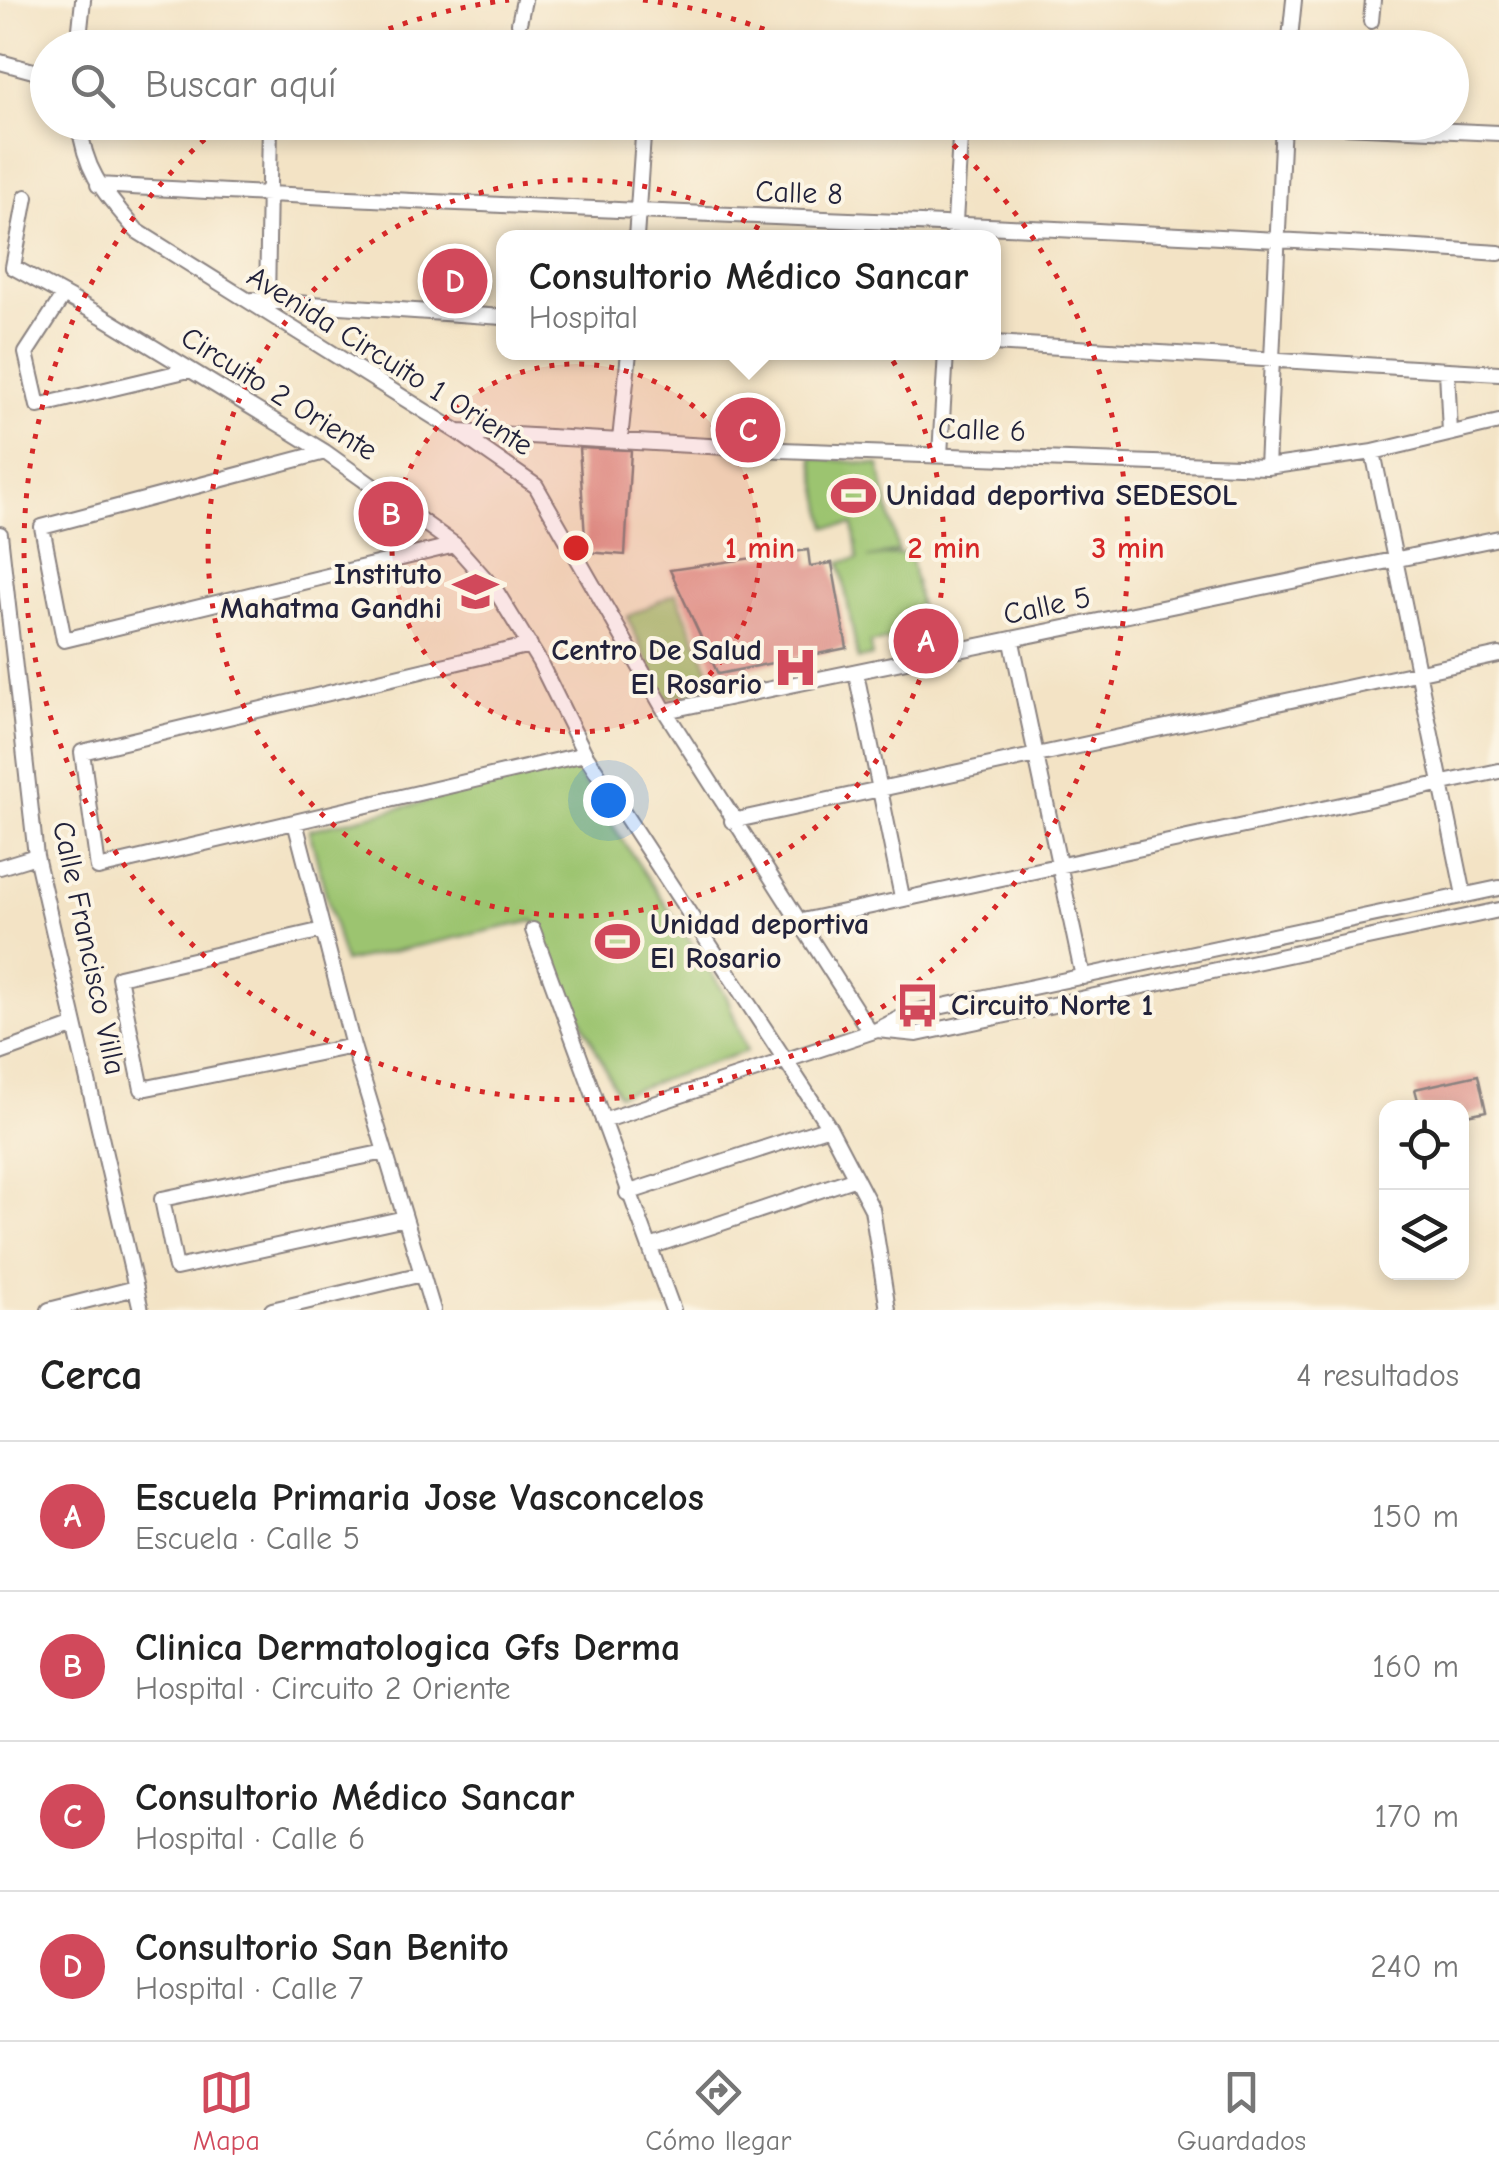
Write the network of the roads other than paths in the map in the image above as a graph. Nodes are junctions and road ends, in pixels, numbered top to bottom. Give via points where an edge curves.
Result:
1 (83, 0) edge
2 (524, 0) edge
3 (1294, 0) edge
4 (1374, 0) edge
5 (1371, 21) dead end
6 (519, 23) dead end
7 (80, 30) edge
8 (1291, 30) edge
9 (0, 62) edge
10 (30, 70) edge
11 (1469, 132) edge
12 (1499, 133) edge
13 (81, 140) edge
14 (269, 140) edge
15 (643, 140) edge
16 (959, 140) edge
17 (1281, 140) edge
18 (98, 185) junction
19 (266, 195) junction
20 (26, 197) dead end
21 (638, 214) junction
22 (637, 230) edge
23 (919, 230) edge
24 (954, 230) edge
25 (1001, 233) edge
26 (1275, 239) junction
27 (1499, 253) edge
28 (62, 296) junction
29 (241, 298) junction
30 (267, 303) junction
31 (496, 317) edge
32 (1001, 342) edge
33 (1270, 357) junction
34 (627, 360) edge
35 (946, 360) edge
36 (188, 370) junction
37 (1447, 370) junction
38 (1499, 373) edge
39 (1499, 422) edge
40 (458, 432) junction
41 (1450, 434) junction
42 (620, 440) junction
43 (325, 452) junction
44 (1372, 452) junction
45 (940, 456) junction
46 (1267, 467) junction
47 (0, 534) edge
48 (1499, 538) edge
49 (455, 545) junction
50 (1393, 560) junction
51 (1012, 642) junction
52 (530, 645) junction
53 (1499, 655) edge
54 (856, 672) junction
55 (1418, 672) junction
56 (665, 712) junction
57 (585, 754) junction
58 (1037, 756) junction
59 (1499, 772) edge
60 (1442, 783) junction
61 (876, 786) junction
62 (732, 821) junction
63 (294, 822) junction
64 (36, 856) junction
65 (1059, 866) junction
66 (0, 867) edge
67 (1499, 888) edge
68 (1464, 896) junction
69 (902, 897) junction
70 (1499, 910) edge
71 (802, 922) junction
72 (323, 930) junction
73 (534, 930) dead end
74 (1082, 977) junction
75 (75, 1026) junction
76 (873, 1031) junction
77 (353, 1046) junction
78 (0, 1053) edge
79 (788, 1059) junction
80 (603, 1120) junction
81 (829, 1126) junction
82 (385, 1152) junction
83 (856, 1178) junction
84 (627, 1192) junction
85 (405, 1218) junction
86 (650, 1247) junction
87 (422, 1274) junction
88 (136, 1288) junction
89 (49, 1310) edge
90 (141, 1310) edge
91 (272, 1310) edge
92 (433, 1310) edge
93 (673, 1310) edge
94 (888, 1310) edge

1 - 7 street
2 - 6 street
3 - 8 street
4 - 5 street
9 - 10 street
11 - 12 street
13 - 18 street, Avenida Circuito 1 Oriente via 83,160
14 - 19 street
15 - 21 street
16 - 24 street
17 - 26 street
18 - 19 street, Calle 8
18 - 29 street, Avenida Circuito 1 Oriente via 137,231
19 - 21 street, Calle 8
19 - 30 street
20 - 28 street, Circuito 2 Oriente via 14,268
21 - 22 street
21 - 23 street, Calle 8
25 - 26 street, Calle 8
26 - 27 street, Calle 8
26 - 33 street
28 - 36 street, Circuito 2 Oriente
28 - 36 street via 26,353 38,406
29 - 30 street
29 - 40 street, Avenida Circuito 1 Oriente
30 - 31 street
32 - 33 street
33 - 37 street
33 - 46 street
34 - 42 street
35 - 45 street
36 - 43 street, Circuito 2 Oriente
37 - 38 street
37 - 41 street
39 - 41 street, Calle 6
40 - 42 street, Calle 6
40 - 56 street, Avenida Circuito 1 Oriente via 536,486
41 - 44 street, Calle 6
42 - 45 street, Calle 6
43 - 49 street, Circuito 2 Oriente
43 - 49 street via 42,527 64,640
44 - 46 street, Calle 6
44 - 50 street
45 - 46 street, Calle 6
47 - 64 street, Calle Francisco Villa
48 - 50 street, Calle 5
49 - 52 street, Circuito 2 Oriente via 496,591
50 - 51 street, Calle 5
50 - 55 street
51 - 54 street, Calle 5
51 - 58 street
52 - 57 street, Circuito 2 Oriente
52 - 63 street via 82,752 98,868
53 - 55 street
54 - 56 street, Calle 5
54 - 61 street
55 - 58 street
55 - 60 street
56 - 62 street, Avenida Circuito 1 Oriente
57 - 63 street
57 - 79 street, Circuito 2 Oriente
58 - 61 street
58 - 65 street
59 - 60 street
60 - 65 street
60 - 68 street
61 - 62 street
61 - 69 street
62 - 71 street, Avenida Circuito 1 Oriente
63 - 72 street
64 - 66 street
64 - 75 street, Calle Francisco Villa
65 - 69 street
65 - 74 street
67 - 68 street
68 - 74 street
69 - 71 street
70 - 76 street via 917,1034
71 - 76 street, Avenida Circuito 1 Oriente
72 - 77 street
72 - 77 street via 120,977 142,1089
73 - 80 street
74 - 76 street via 910,1013
75 - 78 street
75 - 88 street, Calle Francisco Villa
76 - 79 street
77 - 82 street
79 - 80 street
79 - 81 street, Circuito 2 Oriente
80 - 84 street
81 - 83 street, Circuito 2 Oriente
81 - 84 street
82 - 85 street
82 - 85 street via 162,1199 176,1268
83 - 86 street
83 - 94 street, Circuito 2 Oriente via 872,1209
84 - 86 street
85 - 87 street
86 - 93 street
87 - 91 street
87 - 92 street
88 - 89 street
88 - 90 street, Calle Francisco Villa

